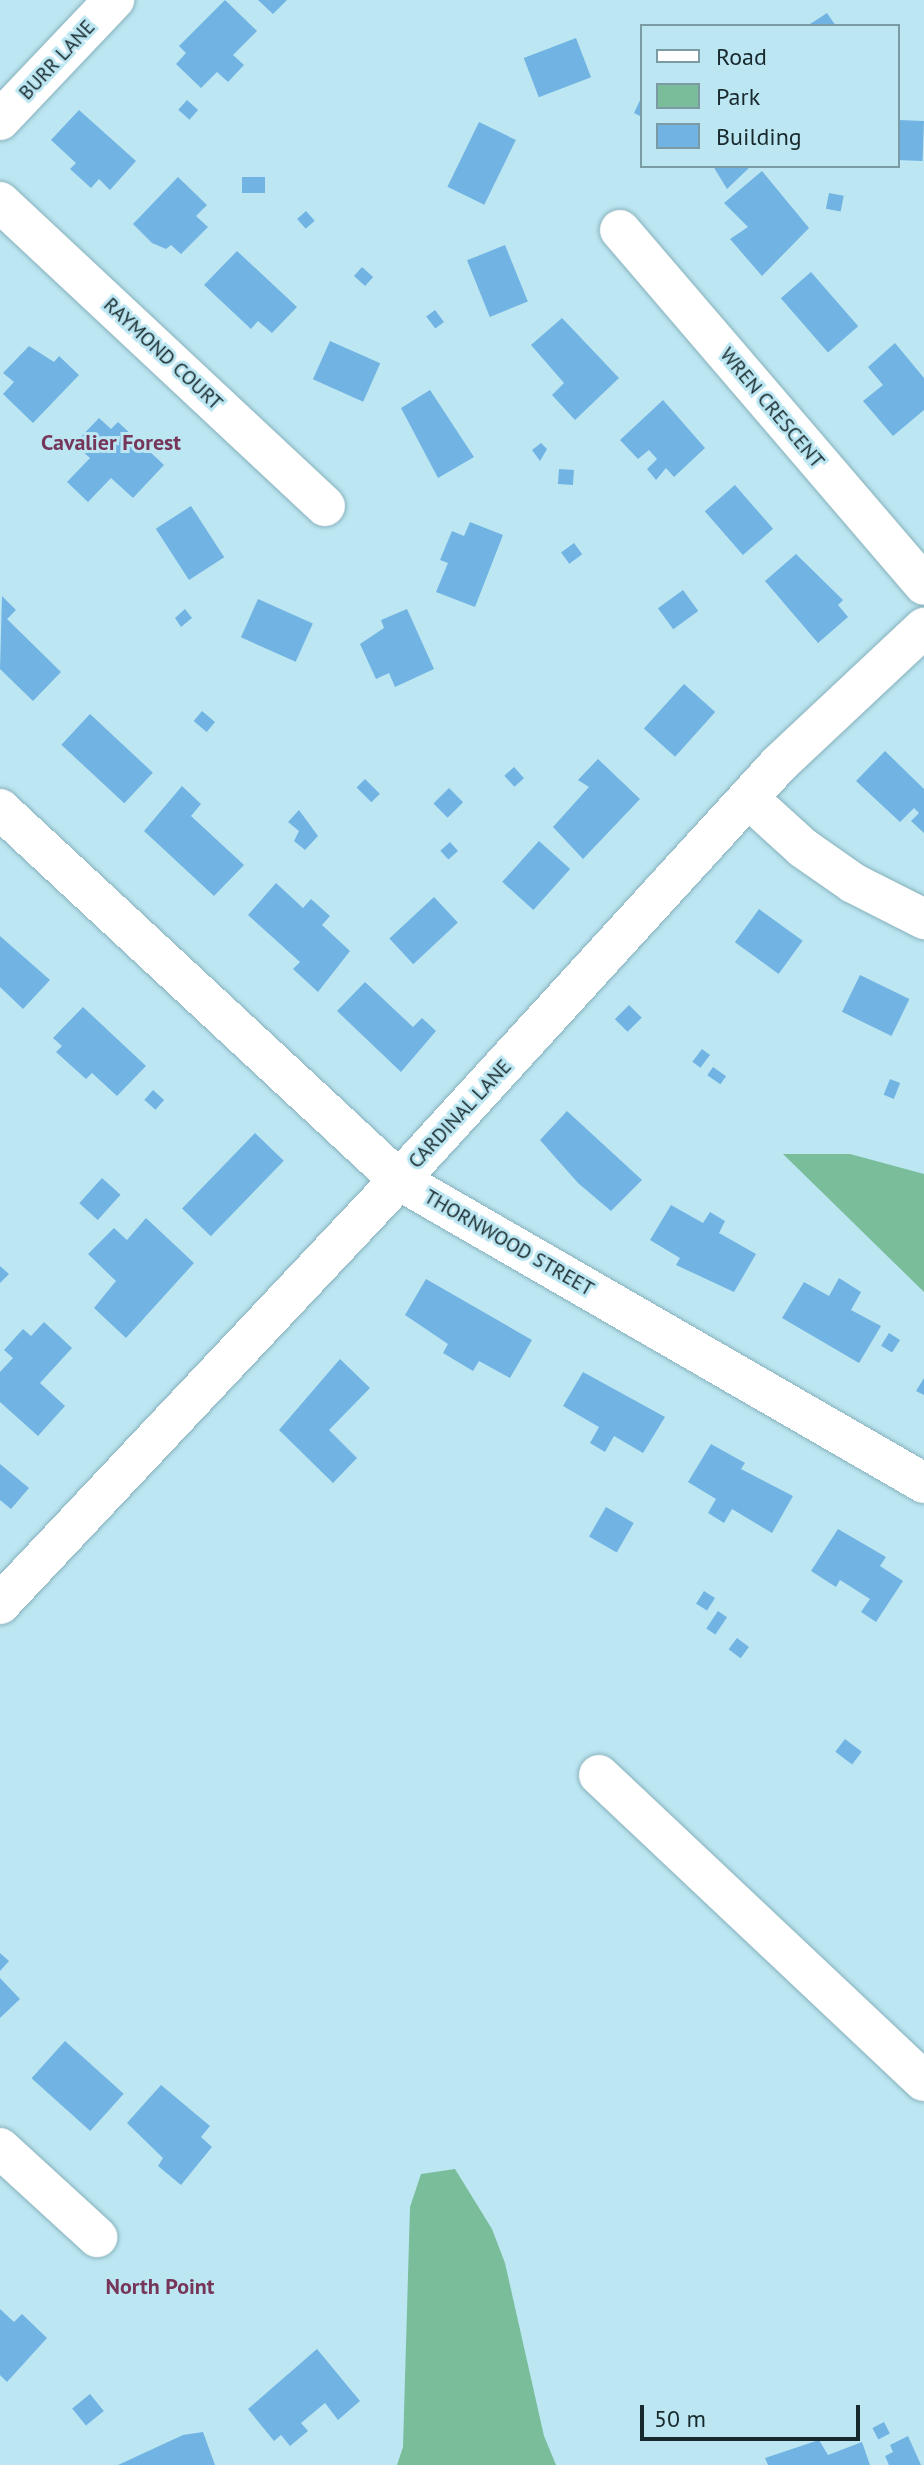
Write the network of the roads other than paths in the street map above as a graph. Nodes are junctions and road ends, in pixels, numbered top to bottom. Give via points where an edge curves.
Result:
1 (114, 0) edge
2 (0, 120) edge
3 (0, 202) edge
4 (620, 230) dead end
5 (325, 506) dead end
6 (924, 585) edge
7 (924, 628) edge
8 (748, 798) junction
9 (0, 809) edge
10 (924, 919) edge
11 (399, 1180) junction
12 (924, 1483) edge
13 (0, 1604) edge
14 (599, 1775) dead end
15 (924, 2081) edge
16 (0, 2148) edge
17 (97, 2237) dead end

1 - 2 street, BURR LANE
3 - 5 street, RAYMOND COURT
4 - 6 street, WREN CRESCENT
7 - 8 street, CARDINAL LANE
8 - 10 street via 803,848 853,883
8 - 11 street, CARDINAL LANE
9 - 11 street, THORNWOOD STREET
11 - 12 street, THORNWOOD STREET
11 - 13 street, CARDINAL LANE
14 - 15 street
16 - 17 street

